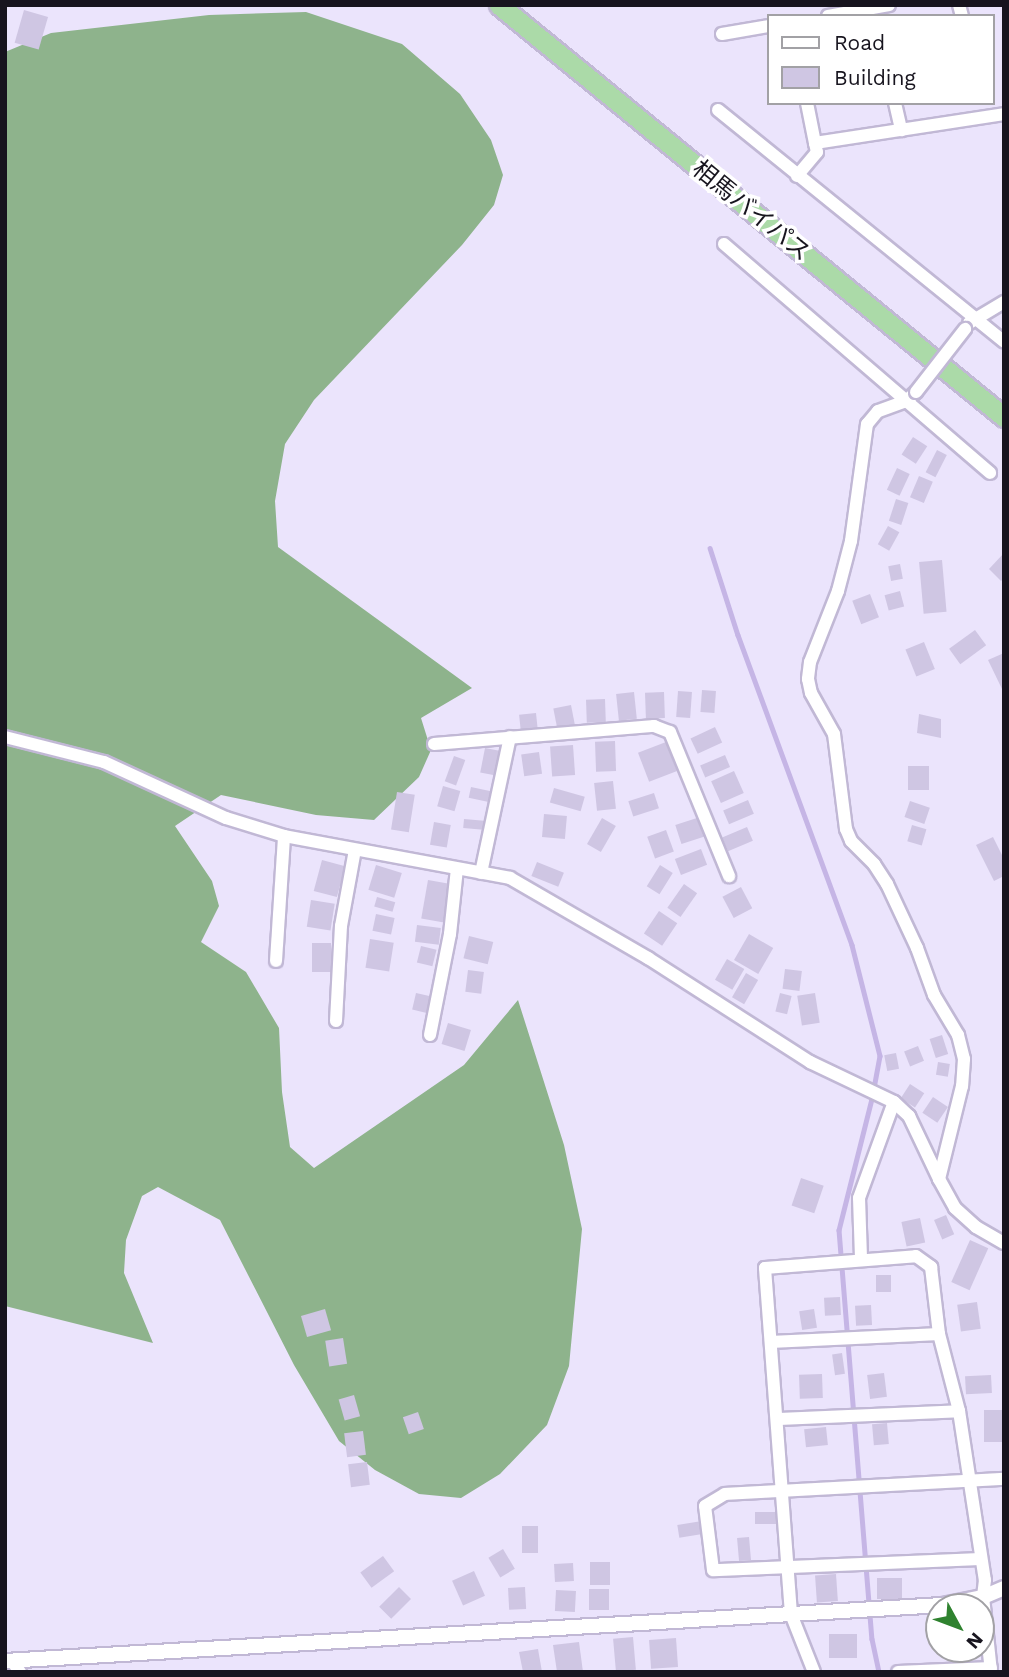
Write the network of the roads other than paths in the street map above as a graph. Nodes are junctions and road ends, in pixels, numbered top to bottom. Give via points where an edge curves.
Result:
1 (499, 5) edge
2 (889, 5) edge
3 (875, 12) edge
4 (852, 14) edge
5 (768, 26) edge
6 (722, 34) dead end
7 (807, 105) edge
8 (895, 105) edge
9 (718, 110) dead end
10 (987, 110) edge
11 (1004, 114) edge
12 (901, 130) junction
13 (815, 144) junction
14 (797, 176) junction
15 (724, 244) dead end
16 (1004, 302) edge
17 (968, 324) junction
18 (1004, 342) edge
19 (911, 397) junction
20 (1004, 416) edge
21 (990, 473) dead end
22 (5, 737) edge
23 (510, 737) junction
24 (434, 744) dead end
25 (284, 836) junction
26 (355, 850) junction
27 (457, 869) junction
28 (481, 873) junction
29 (729, 876) dead end
30 (276, 961) dead end
31 (336, 1021) dead end
32 (430, 1035) dead end
33 (894, 1102) junction
34 (939, 1179) junction
35 (1004, 1243) edge
36 (860, 1258) junction
37 (939, 1334) junction
38 (771, 1342) junction
39 (959, 1411) junction
40 (779, 1419) junction
41 (1004, 1479) edge
42 (972, 1482) junction
43 (781, 1493) junction
44 (980, 1559) junction
45 (790, 1568) junction
46 (983, 1593) edge
47 (925, 1606) edge
48 (791, 1614) junction
49 (12, 1664) edge
50 (991, 1670) edge
51 (814, 1672) edge
52 (898, 1672) edge

1 - 20 highway, 相馬バイパス
2 - 3 street
3 - 4 street
5 - 6 street
7 - 13 street
8 - 12 street
9 - 14 street
10 - 11 street
10 - 12 street
12 - 13 street
13 - 14 street via 817,152
14 - 17 street
15 - 19 street
16 - 17 street
17 - 18 street
17 - 19 street, bridge
19 - 21 street
19 - 34 street via 878,411 867,424 851,541 808,678 811,693 834,734 851,841 887,884 934,995 958,1035 964,1059 962,1086
22 - 25 street via 104,762 226,818
23 - 24 street
23 - 28 street
23 - 29 street via 654,726 670,733
25 - 26 street
25 - 30 street
26 - 27 street
26 - 31 street via 341,926
27 - 28 street
27 - 32 street via 450,934
28 - 33 street via 510,878 648,958 810,1062
33 - 34 street via 909,1116
33 - 36 street via 859,1198
34 - 35 street via 955,1208
36 - 37 street via 916,1256 931,1268
36 - 38 street via 765,1268
37 - 38 street
37 - 39 street
38 - 40 street
39 - 40 street
39 - 42 street
40 - 43 street
41 - 42 street
42 - 43 street
42 - 44 street
43 - 45 street
43 - 45 street via 725,1494 705,1506 713,1570
44 - 45 street
44 - 46 street
45 - 48 street
47 - 48 street
48 - 49 street
48 - 51 street
50 - 52 street

